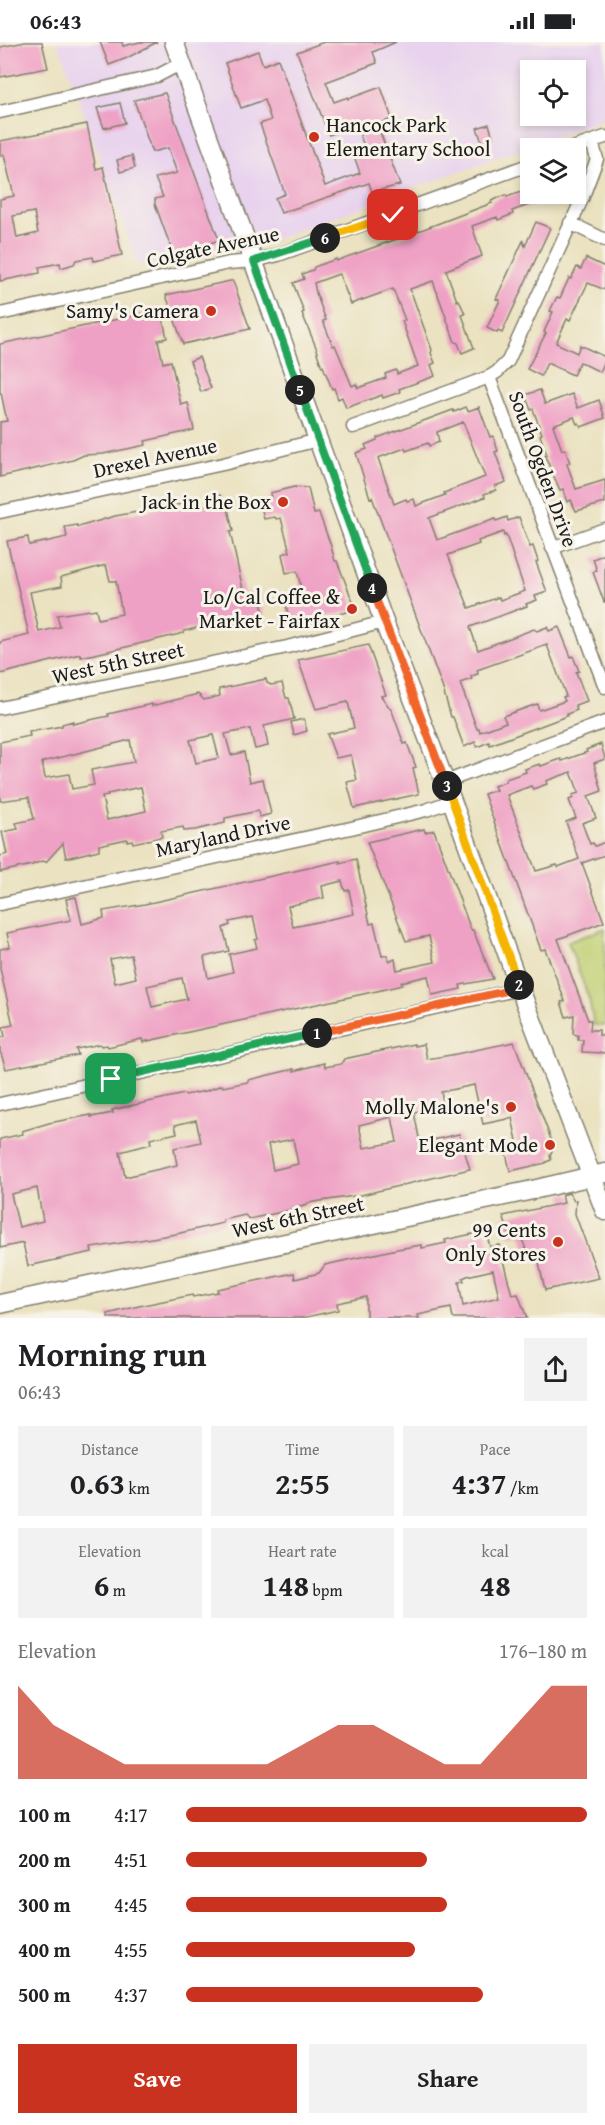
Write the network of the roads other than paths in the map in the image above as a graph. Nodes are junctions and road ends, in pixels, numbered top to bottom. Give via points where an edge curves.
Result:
1 (174, 42) edge
2 (182, 63) junction
3 (0, 112) edge
4 (605, 137) edge
5 (592, 142) junction
6 (586, 144) edge
7 (520, 168) edge
8 (570, 224) junction
9 (605, 240) edge
10 (254, 261) junction
11 (0, 314) edge
12 (489, 377) junction
13 (353, 427) dead end
14 (318, 440) junction
15 (0, 512) edge
16 (605, 529) edge
17 (552, 548) junction
18 (384, 622) junction
19 (605, 687) edge
20 (0, 708) edge
21 (605, 722) edge
22 (445, 782) junction
23 (452, 801) junction
24 (0, 904) edge
25 (520, 988) junction
26 (0, 1104) edge
27 (599, 1174) edge
28 (605, 1211) edge
29 (0, 1304) edge

1 - 2 main road
2 - 3 street via 157,76
2 - 10 main road
4 - 5 street
5 - 6 street
5 - 8 street, South Ogden Drive via 597,159
7 - 10 street, Colgate Avenue
8 - 9 street
8 - 12 street, South Ogden Drive via 508,361
10 - 11 street, Colgate Avenue
10 - 14 main road
12 - 13 street
12 - 17 street, South Ogden Drive
14 - 15 street, Drexel Avenue
14 - 18 main road
16 - 17 street
17 - 19 street, South Ogden Drive
18 - 20 street, West 5th Street via 287,647
18 - 22 main road
21 - 22 street
22 - 23 main road
23 - 24 street, Maryland Drive via 351,828
23 - 25 main road
25 - 26 street
25 - 27 main road
27 - 28 main road
27 - 29 main road, West 6th Street

